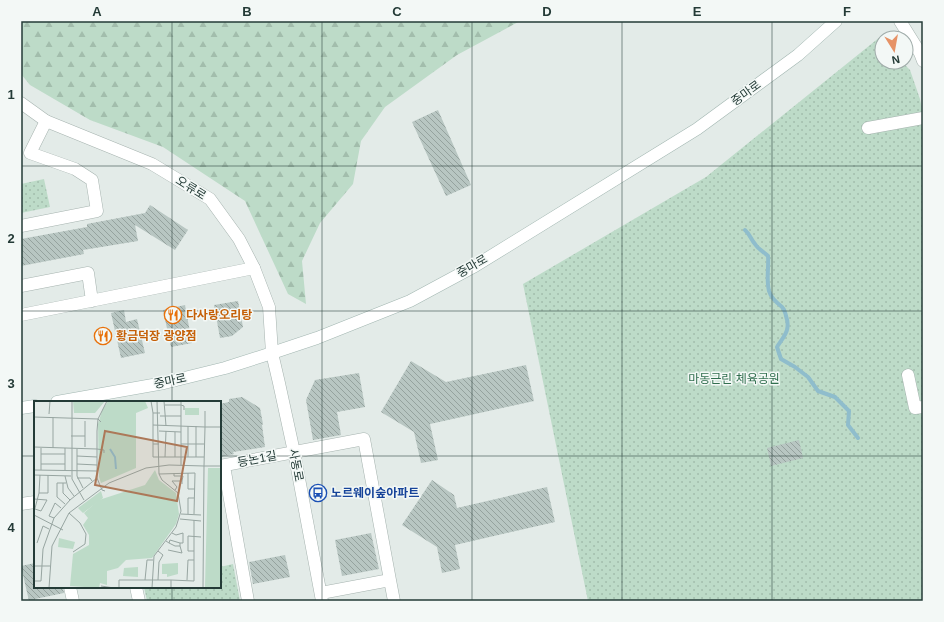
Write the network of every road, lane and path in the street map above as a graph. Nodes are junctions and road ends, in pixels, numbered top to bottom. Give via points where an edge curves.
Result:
1 (836, 21) edge
2 (900, 21) edge
3 (921, 57) edge
4 (21, 103) edge
5 (923, 118) edge
6 (46, 121) junction
7 (868, 128) dead end
8 (21, 226) edge
9 (254, 268) junction
10 (21, 286) edge
11 (92, 301) junction
12 (21, 315) edge
13 (272, 353) junction
14 (908, 375) dead end
15 (63, 401) edge
16 (34, 406) edge
17 (923, 407) edge
18 (21, 408) edge
19 (294, 452) junction
20 (222, 466) edge
21 (34, 502) edge
22 (21, 504) edge
23 (390, 580) junction
24 (70, 588) edge
25 (136, 588) edge
26 (322, 597) edge
27 (72, 601) edge
28 (139, 601) edge
29 (248, 601) edge
30 (394, 601) edge

1 - 13 street, 중마로 via 798,55 697,129 475,266 410,301
2 - 3 street
4 - 6 street, 오류로
5 - 7 street
6 - 8 street via 30,153 75,169 92,180 98,211
6 - 9 street, 오류로 via 152,164 210,199 239,239
9 - 11 street
9 - 13 street, 오류로 via 269,307
10 - 11 street via 88,273
11 - 12 street
13 - 15 street, 중마로 via 164,383
13 - 19 street, 사동로
14 - 17 street via 915,408
16 - 18 street
19 - 20 street, 등논1길
19 - 23 street, 등논1길 via 364,439
19 - 26 street, 사동로
20 - 29 street
21 - 22 street
23 - 26 street
23 - 30 street
24 - 27 street
25 - 28 street

